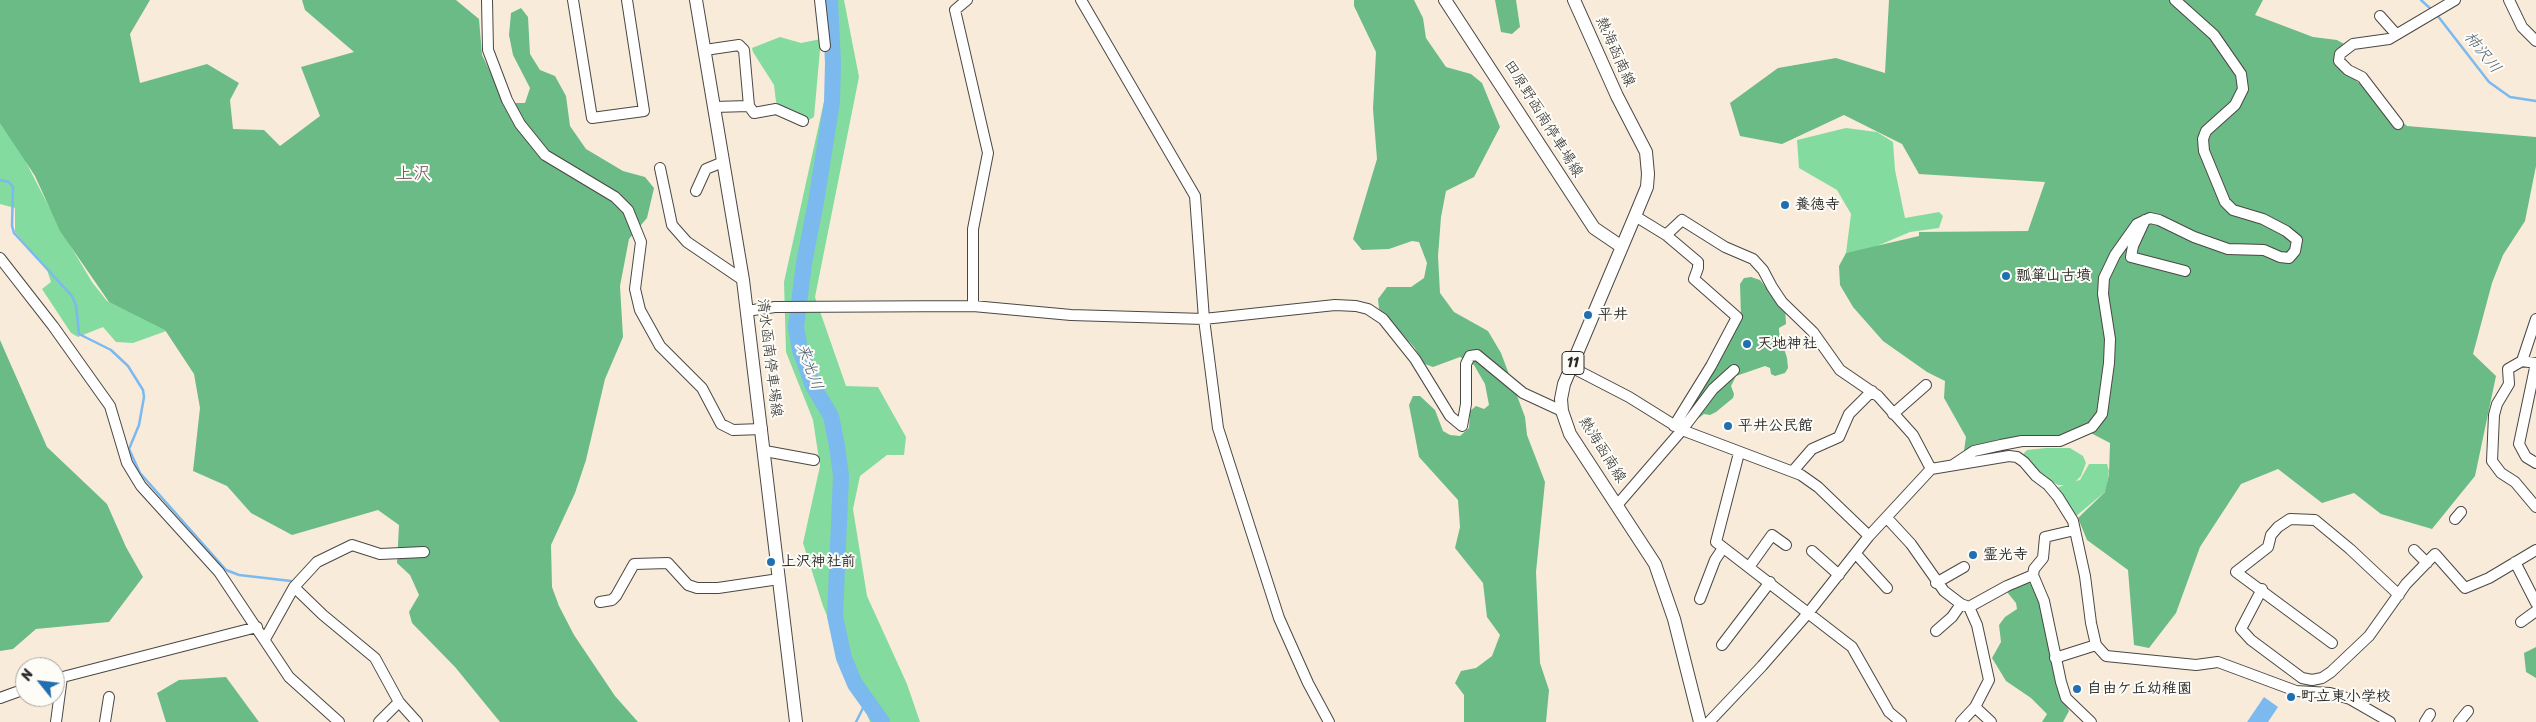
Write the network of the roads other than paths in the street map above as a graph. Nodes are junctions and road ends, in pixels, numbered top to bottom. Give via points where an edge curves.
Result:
1 (487, 0) edge
2 (573, 0) edge
3 (627, 0) edge
4 (696, 0) edge
5 (820, 0) edge
6 (967, 0) edge
7 (1081, 0) edge
8 (1445, 0) edge
9 (1574, 0) edge
10 (2175, 0) edge
11 (2455, 0) edge
12 (2509, 0) edge
13 (2380, 16) dead end
14 (2396, 34) junction
15 (2536, 41) edge
16 (825, 46) dead end
17 (705, 50) junction
18 (749, 106) junction
19 (714, 107) junction
20 (803, 121) dead end
21 (2398, 124) dead end
22 (723, 162) junction
23 (660, 168) dead end
24 (696, 191) dead end
25 (1635, 216) junction
26 (2145, 219) junction
27 (1666, 235) junction
28 (1622, 247) junction
29 (0, 258) edge
30 (2185, 271) dead end
31 (743, 280) junction
32 (973, 306) junction
33 (746, 311) junction
34 (1204, 319) junction
35 (2536, 319) edge
36 (2522, 361) junction
37 (2536, 363) edge
38 (1571, 367) junction
39 (1734, 370) dead end
40 (1926, 385) dead end
41 (1872, 391) junction
42 (1562, 411) junction
43 (1893, 414) junction
44 (1678, 428) junction
45 (762, 429) junction
46 (765, 452) junction
47 (1739, 453) junction
48 (814, 460) dead end
49 (2536, 463) edge
50 (1953, 465) junction
51 (1931, 469) junction
52 (1793, 471) junction
53 (1618, 504) junction
54 (2536, 507) edge
55 (1887, 518) junction
56 (2075, 530) junction
57 (1869, 536) junction
58 (1786, 545) dead end
59 (1723, 548) junction
60 (2414, 550) dead end
61 (2536, 550) edge
62 (1812, 551) dead end
63 (424, 552) dead end
64 (1856, 554) junction
65 (2427, 562) junction
66 (2515, 562) junction
67 (1750, 567) junction
68 (1964, 567) dead end
69 (1839, 575) junction
70 (2033, 576) junction
71 (779, 579) junction
72 (1770, 582) junction
73 (1936, 583) junction
74 (294, 587) junction
75 (1887, 588) dead end
76 (2262, 590) junction
77 (2399, 595) junction
78 (1700, 599) dead end
79 (600, 602) dead end
80 (2536, 604) edge
81 (1965, 606) junction
82 (2536, 610) edge
83 (1809, 612) junction
84 (2521, 622) dead end
85 (257, 627) junction
86 (1936, 631) dead end
87 (265, 639) junction
88 (2332, 643) dead end
89 (1722, 645) dead end
90 (2096, 645) junction
91 (2055, 658) junction
92 (65, 676) edge
93 (2302, 678) junction
94 (2296, 691) junction
95 (15, 693) edge
96 (109, 697) dead end
97 (0, 698) edge
98 (399, 702) junction
99 (57, 707) edge
100 (1975, 707) junction
101 (2468, 711) dead end
102 (56, 722) edge
103 (105, 722) edge
104 (340, 722) edge
105 (379, 722) edge
106 (417, 722) edge
107 (796, 722) edge
108 (1329, 722) edge
109 (1700, 722) edge
110 (1709, 722) edge
111 (1901, 722) edge
112 (1961, 722) edge
113 (1991, 722) edge
114 (2091, 722) edge
115 (2390, 722) edge
116 (2460, 722) edge

1 - 45 street via 488,50 520,124 545,156 615,197 628,210 641,242 635,289 640,310 660,346 702,388 721,424 733,430
2 - 3 street via 592,118 644,111
4 - 17 main road, 清水函南停車場線
5 - 16 street
6 - 32 street via 955,10 988,153 974,229
7 - 34 street via 1195,196
8 - 28 main road, 田原野函南停車場線 via 1588,220 1603,236
9 - 25 main road, 熱海函南線 / 11 via 1646,152 1646,187
10 - 26 street via 2214,35 2241,74 2243,90 2235,105 2206,131 2203,139 2204,151 2225,202 2233,210 2263,219 2286,231 2297,240 2297,246 2289,258 2264,250 2228,249 2160,220
11 - 14 street
12 - 15 street via 2522,27
13 - 14 street
14 - 21 street via 2389,39 2353,44 2340,54 2339,61 2348,70 2362,76
17 - 18 street via 739,45 744,50
17 - 19 main road, 清水函南停車場線
18 - 19 street
18 - 20 street via 754,113 776,109
19 - 22 main road, 清水函南停車場線
22 - 24 street via 706,169
22 - 31 main road, 清水函南停車場線
23 - 31 street via 672,225 687,242
25 - 27 street
25 - 28 main road, 熱海函南線 / 11
26 - 30 street via 2131,257
26 - 50 street via 2132,230 2104,278 2110,355 2102,414 2092,427 2060,441 2022,441 1974,451
27 - 41 street via 1682,220 1725,247 1753,259 1782,302 1813,332 1840,370
27 - 44 street via 1698,262 1694,279 1737,317
28 - 38 main road, 熱海函南線 / 11
29 - 85 street via 110,406 130,471 219,572
31 - 33 main road, 清水函南停車場線
32 - 33 street via 775,307
32 - 34 street via 1071,316
33 - 45 main road, 清水函南停車場線
34 - 42 street via 1335,305 1368,309 1383,318 1398,335 1450,416 1462,426 1466,404 1466,364 1470,356 1484,358 1523,393
34 - 108 street via 1218,428 1279,618
35 - 36 street
36 - 37 street
36 - 54 street via 2508,369 2509,384 2497,404 2492,429 2492,461
37 - 49 street via 2519,444 2522,452
38 - 42 main road, 熱海函南線 / 11 via 1564,384
38 - 44 street via 1629,397
39 - 44 street
40 - 43 street
41 - 43 street
41 - 52 street via 1849,414 1840,437 1812,449
42 - 53 main road, 熱海函南線 / 11 via 1570,434
43 - 51 street via 1913,435
44 - 47 street
44 - 53 street
45 - 46 main road, 清水函南停車場線
46 - 48 street
46 - 71 main road, 清水函南停車場線
47 - 52 street
47 - 59 street via 1716,542
50 - 51 street
50 - 56 street via 2018,457 2058,496
51 - 55 street
52 - 57 street via 1818,487
53 - 109 main road, 熱海函南線 / 11 via 1655,564 1674,619
55 - 57 street
55 - 73 street via 1910,544
56 - 70 street via 2045,537 2044,558 2034,568
56 - 90 street
57 - 64 street
58 - 67 street via 1772,535
59 - 67 street
59 - 78 street
60 - 65 street
61 - 66 street
62 - 69 street
63 - 74 street via 380,554 352,545 317,562
64 - 69 street
64 - 75 street
65 - 66 street via 2435,554 2465,588
65 - 77 street
66 - 80 street
67 - 72 street
68 - 73 street
69 - 83 street
70 - 81 street
70 - 91 street via 2044,601
71 - 79 street via 697,588 688,585 668,563 634,564 616,596
71 - 107 main road, 清水函南停車場線
72 - 83 street
72 - 89 street
73 - 81 street
74 - 87 street
74 - 98 street via 375,658
76 - 77 street via 2236,572 2268,547 2271,535 2278,527 2290,519 2300,518 2315,520 2328,529
76 - 88 street
76 - 93 street via 2241,629
77 - 93 street via 2369,636 2331,672 2322,678
81 - 86 street
81 - 100 street via 1977,625 1988,680
82 - 84 street
83 - 110 street
83 - 111 street via 1852,647 1889,712
85 - 87 street
85 - 92 street
87 - 104 street via 289,677
90 - 91 street
90 - 94 street via 2106,656 2143,662 2196,665 2218,662
91 - 114 street via 2066,698
93 - 94 street
94 - 115 street via 2330,693 2350,699
95 - 97 street
96 - 103 street
98 - 105 street
98 - 106 street
99 - 102 street
100 - 112 street
100 - 113 street
101 - 116 street

